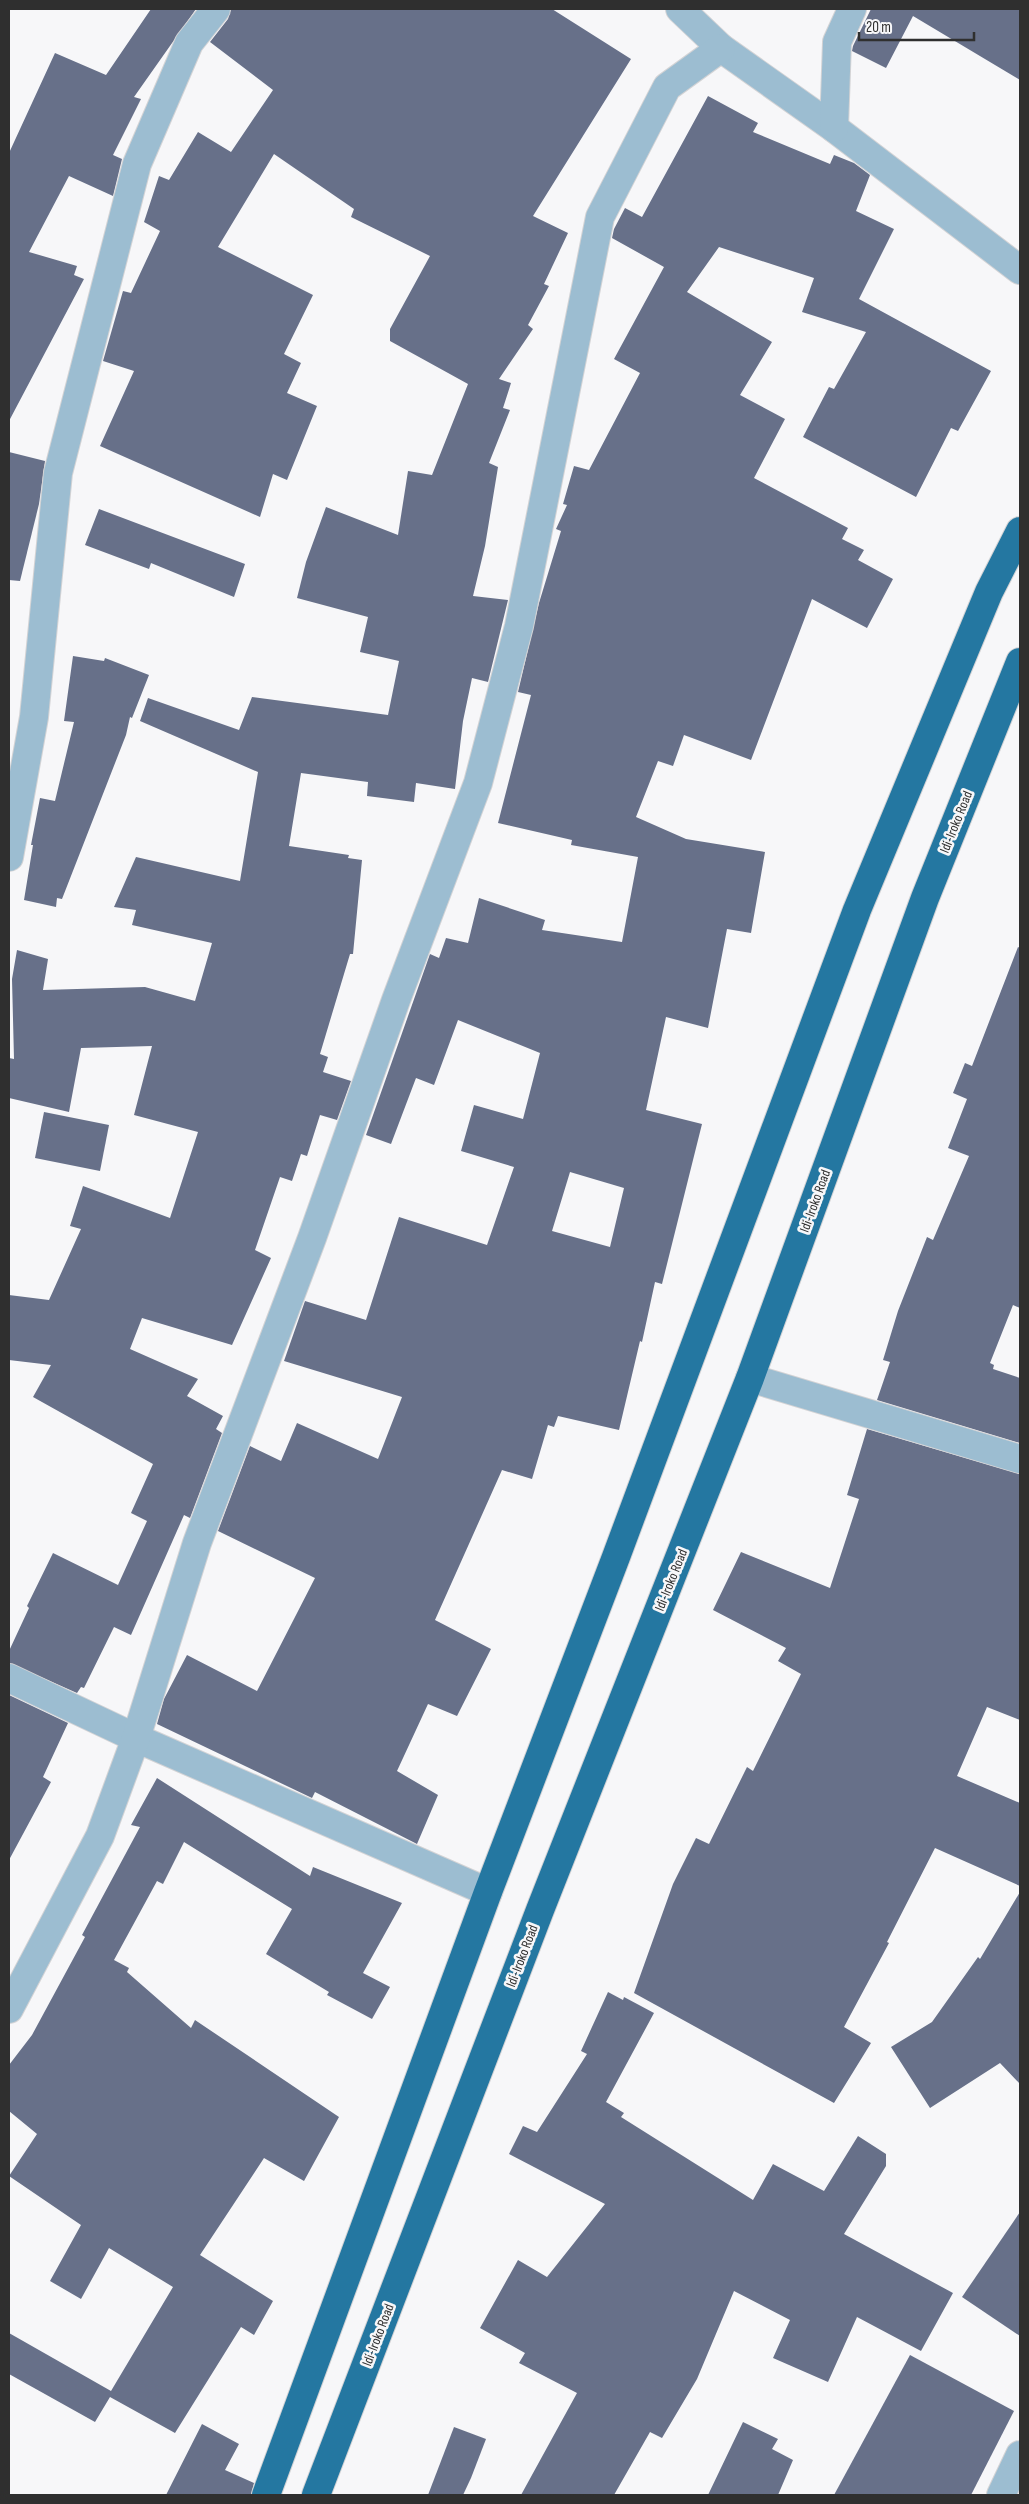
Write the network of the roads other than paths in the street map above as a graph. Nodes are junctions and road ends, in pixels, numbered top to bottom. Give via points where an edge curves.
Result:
1 (216, 9) edge
2 (680, 9) edge
3 (852, 9) edge
4 (721, 48) junction
5 (834, 128) junction
6 (1020, 270) edge
7 (1020, 531) edge
8 (1020, 662) edge
9 (9, 857) edge
10 (750, 1378) junction
11 (1020, 1459) edge
12 (9, 1678) edge
13 (136, 1738) junction
14 (488, 1892) junction
15 (9, 2009) edge
16 (1020, 2455) edge
17 (266, 2495) edge
18 (316, 2495) edge
19 (1001, 2495) edge

1 - 9 street via 190,43 137,164 58,473 34,717
2 - 4 street
3 - 5 street via 836,42
4 - 5 street
4 - 13 street via 667,87 600,217 519,626 478,782 197,1543
5 - 6 street
7 - 14 highway via 989,592 857,910
8 - 10 highway, Idi-Iroko Road via 925,898
10 - 11 street
10 - 18 highway, Idi-Iroko Road via 540,1910
12 - 13 street
13 - 14 street
13 - 15 street via 100,1836
14 - 17 highway
16 - 19 street

